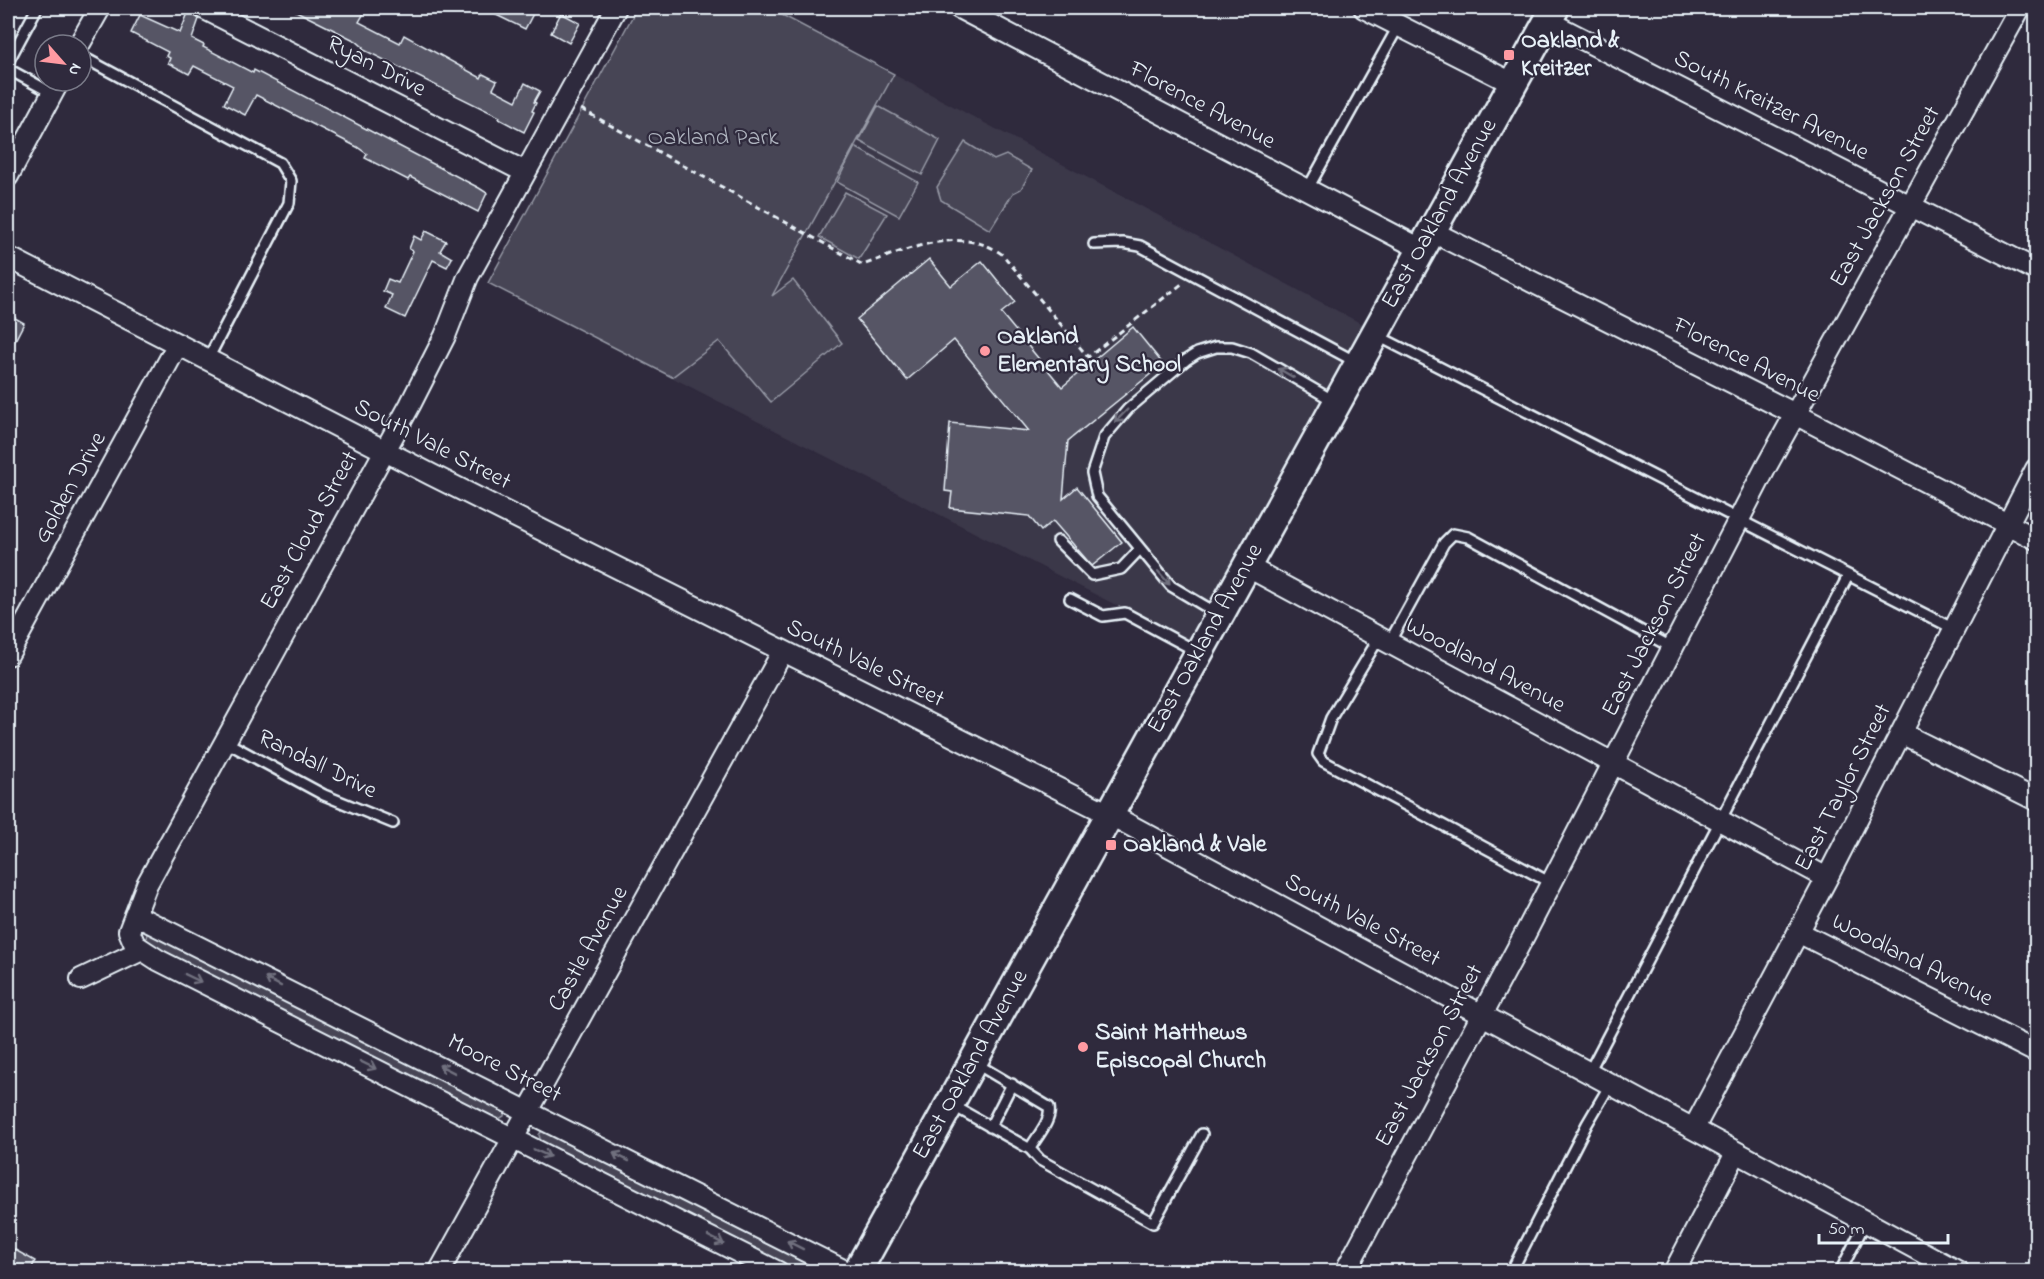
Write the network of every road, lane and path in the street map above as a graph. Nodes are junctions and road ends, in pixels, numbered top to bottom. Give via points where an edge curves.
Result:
1 (37, 8) edge
2 (100, 8) edge
3 (203, 8) edge
4 (616, 8) edge
5 (959, 8) edge
6 (1364, 8) edge
7 (2020, 8) edge
8 (1551, 14) edge
9 (1399, 25) junction
10 (86, 33) edge
11 (8, 62) edge
12 (93, 62) edge
13 (8, 69) edge
14 (33, 79) edge
15 (1512, 83) junction
16 (52, 93) edge
17 (564, 99) junction
18 (525, 172) junction
19 (8, 176) edge
20 (1307, 190) junction
21 (1910, 205) junction
22 (1426, 240) junction
23 (1094, 244) dead end
24 (8, 257) edge
25 (2037, 270) edge
26 (1193, 274) junction
27 (1374, 334) junction
28 (178, 344) junction
29 (208, 360) junction
30 (1358, 364) junction
31 (1336, 402) junction
32 (1795, 414) junction
33 (384, 450) junction
34 (2037, 469) edge
35 (1738, 519) junction
36 (2008, 525) junction
37 (2037, 539) edge
38 (1058, 541) dead end
39 (1140, 549) junction
40 (1246, 566) junction
41 (1848, 576) junction
42 (1070, 599) dead end
43 (1219, 615) junction
44 (1954, 629) junction
45 (1384, 640) junction
46 (1671, 648) junction
47 (783, 651) junction
48 (1198, 652) junction
49 (8, 655) edge
50 (1901, 733) junction
51 (224, 741) junction
52 (1612, 763) junction
53 (2037, 800) edge
54 (1109, 814) junction
55 (1720, 822) junction
56 (393, 823) dead end
57 (1827, 878) junction
58 (1551, 883) junction
59 (135, 915) junction
60 (1798, 932) junction
61 (142, 950) junction
62 (81, 979) dead end
63 (1482, 1013) junction
64 (2037, 1052) edge
65 (972, 1062) junction
66 (1589, 1072) junction
67 (1611, 1083) junction
68 (1012, 1084) junction
69 (950, 1103) junction
70 (530, 1110) junction
71 (990, 1127) junction
72 (1695, 1128) junction
73 (1202, 1134) dead end
74 (513, 1140) junction
75 (1030, 1149) junction
76 (1736, 1153) junction
77 (1866, 1221) junction
78 (439, 1272) edge
79 (778, 1272) edge
80 (848, 1272) edge
81 (857, 1272) edge
82 (1345, 1272) edge
83 (1511, 1272) edge
84 (1674, 1272) edge
85 (1840, 1272) edge
86 (1959, 1272) edge

1 - 11 lane
2 - 10 street
3 - 18 street, Ryan Drive
4 - 17 street, East Cloud Street
5 - 20 street, Florence Avenue
6 - 9 street
7 - 21 street, East Jackson Street
8 - 15 main road, East Oakland Avenue
8 - 21 street, South Kreitzer Avenue
9 - 15 street
9 - 20 lane
12 - 29 lane via 280,163 291,181 289,203
13 - 14 lane
15 - 22 main road, East Oakland Avenue
16 - 19 street
17 - 18 street, East Cloud Street
17 - 26 path via 863,265 913,247 947,241 991,246 1003,255 1088,357
18 - 33 street, East Cloud Street via 468,277 445,336
20 - 22 street, Florence Avenue
21 - 25 street, South Kreitzer Avenue
21 - 32 street, East Jackson Street
22 - 27 main road, East Oakland Avenue
22 - 32 street, Florence Avenue
23 - 26 lane via 1140,246
24 - 28 street, South Vale Street
26 - 30 lane
27 - 30 main road, East Oakland Avenue
27 - 35 lane
28 - 29 street, South Vale Street
28 - 49 street, Golden Drive
29 - 33 street, South Vale Street
30 - 31 main road, East Oakland Avenue
31 -> 39 lane via 1246,351 1216,347 1186,360 1110,426 1094,460 1092,480 1097,496
31 - 40 main road, East Oakland Avenue
32 - 35 street, East Jackson Street
32 - 36 street, Florence Avenue
33 - 47 street, South Vale Street
33 - 51 street, East Cloud Street
34 - 36 street, East Taylor Street
35 - 41 lane
35 - 46 street, East Jackson Street
36 - 37 street, Florence Avenue
36 - 44 street, East Taylor Street
38 - 39 lane via 1092,575 1120,569
39 -> 43 lane via 1172,586
40 - 43 main road, East Oakland Avenue
40 - 45 street, Woodland Avenue
41 - 44 lane
41 - 55 lane
42 - 48 lane via 1103,616 1125,613
43 - 48 main road, East Oakland Avenue
44 - 50 street, East Taylor Street
45 - 46 lane via 1453,534 1468,537
45 - 52 street, Woodland Avenue
45 - 58 lane via 1331,718 1318,754 1323,761 1390,799
46 - 52 street, East Jackson Street
47 - 54 street, South Vale Street
47 - 70 street, Castle Avenue
48 - 54 main road, East Oakland Avenue
50 - 53 street
50 - 57 street, East Taylor Street
51 - 56 lane, Randall Drive via 324,795
51 - 59 street, East Cloud Street via 147,884
52 - 55 street, Woodland Avenue
52 - 58 street, East Jackson Street
54 - 63 street, South Vale Street
54 - 65 main road, East Oakland Avenue
55 - 57 street, Woodland Avenue
55 - 66 lane
57 - 60 street, East Taylor Street
58 - 63 street, East Jackson Street
59 - 61 street, East Cloud Street via 129,931
70 -> 59 street, Moore Street
60 - 64 street, Woodland Avenue
60 - 72 street, East Taylor Street
61 - 62 street
61 -> 74 street
63 - 66 street, South Vale Street
63 - 82 street, East Jackson Street
65 - 68 lane
65 - 69 main road, East Oakland Avenue
66 - 67 street, South Vale Street
67 - 72 street, South Vale Street
67 - 83 lane
68 - 71 lane
68 - 75 lane via 1049,1107 1050,1113
69 - 71 lane
69 - 81 main road, East Oakland Avenue
70 - 74 street, Castle Avenue
80 -> 70 street, Moore Street
71 - 75 lane
72 - 76 street, South Vale Street
73 - 75 lane via 1153,1223 1040,1160
74 - 78 street, Castle Avenue
74 -> 79 street
76 - 77 street
76 - 84 street
77 - 85 lane
77 - 86 street

